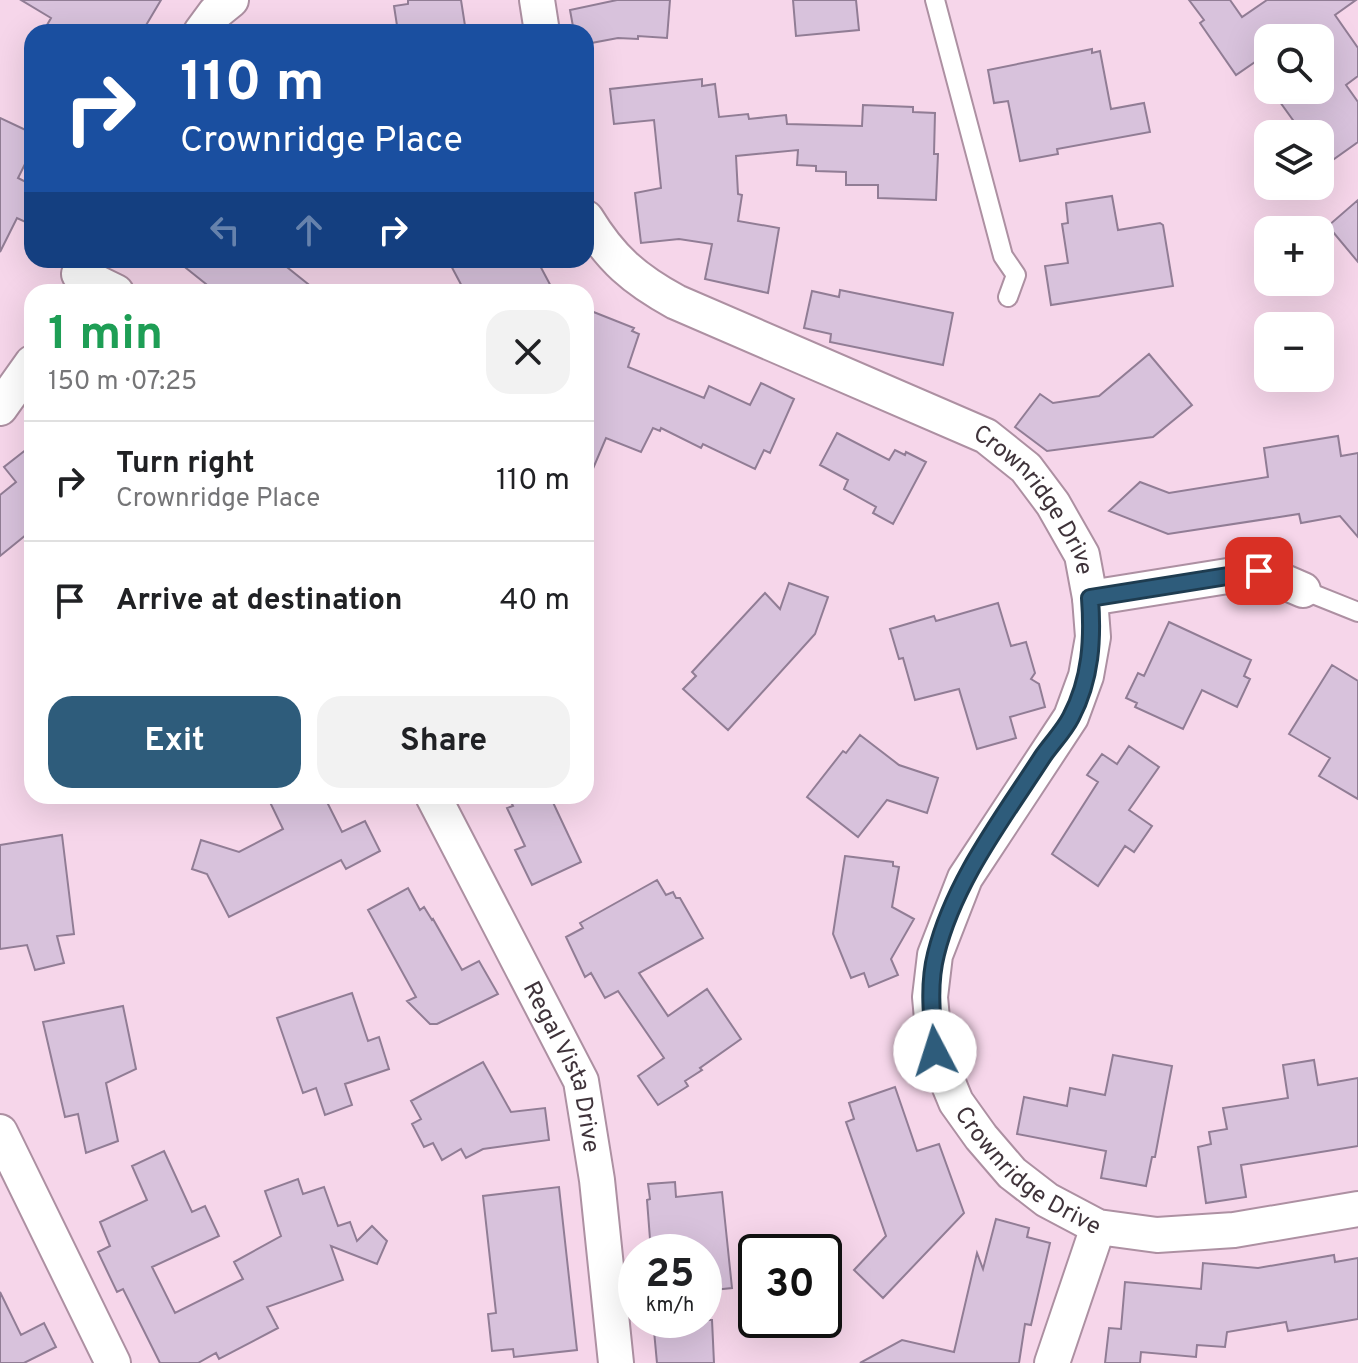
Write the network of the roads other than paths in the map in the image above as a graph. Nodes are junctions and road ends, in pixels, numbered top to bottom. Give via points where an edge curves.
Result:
1 (231, 0) edge
2 (537, 0) edge
3 (935, 0) edge
4 (207, 24) edge
5 (541, 24) edge
6 (594, 229) edge
7 (78, 275) edge
8 (98, 284) edge
9 (1008, 297) dead end
10 (24, 374) edge
11 (0, 408) edge
12 (1303, 590) joint
13 (1090, 598) junction
14 (1358, 612) edge
15 (437, 804) edge
16 (0, 1132) edge
17 (1358, 1209) edge
18 (1098, 1227) junction
19 (113, 1363) edge
20 (616, 1363) edge
21 (1052, 1363) edge

1 - 4 street
2 - 5 street
3 - 9 lane via 1003,256 1016,275
6 - 13 street, Crownridge Drive via 618,263 676,302 986,436 1026,468 1053,504 1082,555
7 - 8 street
10 - 11 street
12 - 13 street via 1259,571
12 - 14 lane
13 - 18 street, Crownridge Drive via 1093,637 1071,717 965,878 935,955 930,997 935,1051 956,1102 981,1137 1012,1173 1047,1200
15 - 20 street, Regal Vista Drive via 581,1081
16 - 19 street
17 - 18 street, Crownridge Drive via 1234,1230 1157,1235
18 - 21 street

